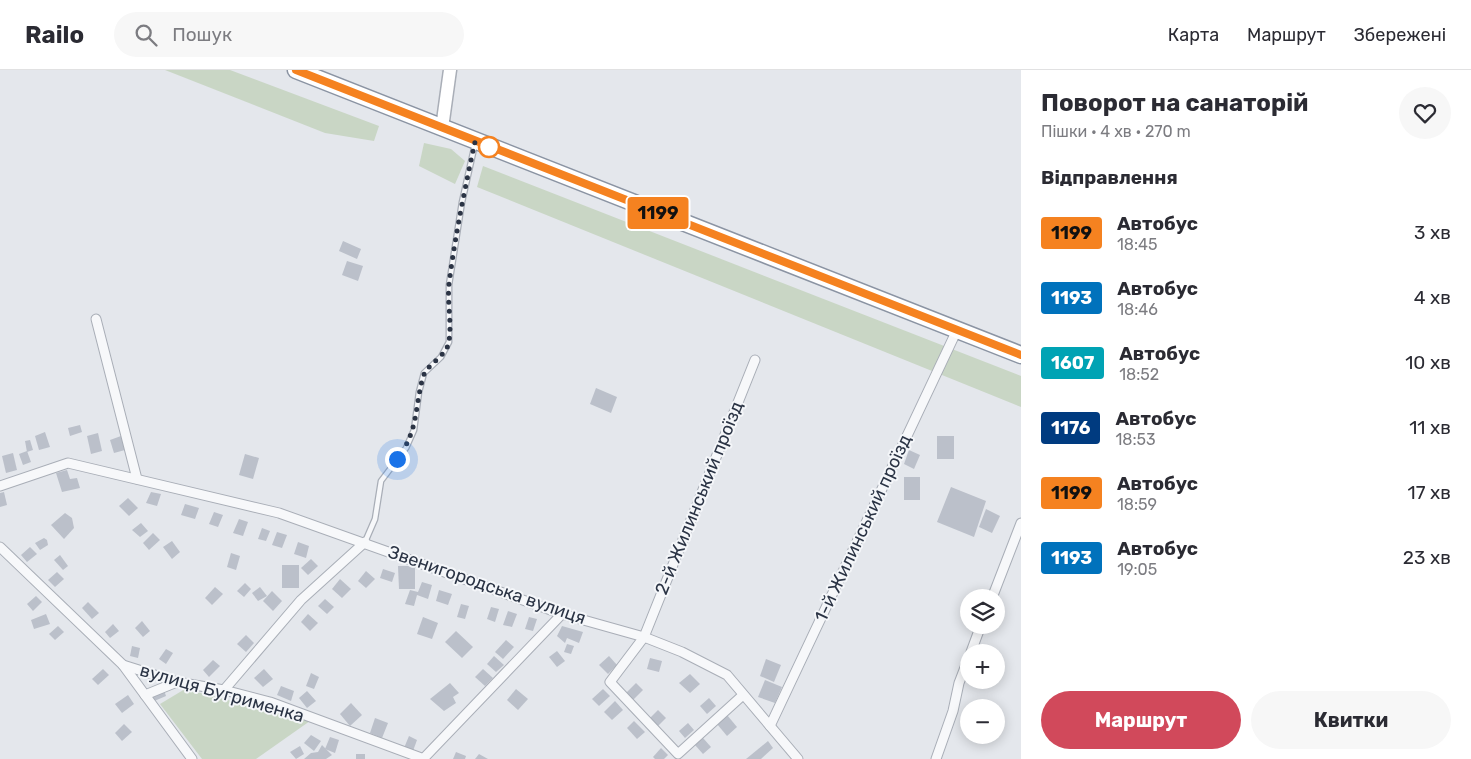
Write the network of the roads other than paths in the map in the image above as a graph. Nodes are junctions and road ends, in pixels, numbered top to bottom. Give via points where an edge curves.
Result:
1 (296, 70) edge
2 (450, 70) edge
3 (442, 128) junction
4 (475, 142) junction
5 (96, 319) dead end
6 (957, 330) junction
7 (1021, 355) edge
8 (755, 360) dead end
9 (137, 479) junction
10 (0, 486) edge
11 (1021, 523) edge
12 (365, 542) junction
13 (0, 547) edge
14 (995, 589) edge
15 (562, 614) junction
16 (644, 637) junction
17 (123, 664) junction
18 (960, 680) edge
19 (177, 682) junction
20 (224, 690) junction
21 (145, 695) junction
22 (743, 695) junction
23 (770, 726) junction
24 (192, 759) edge
25 (423, 759) edge
26 (798, 759) edge
27 (936, 759) edge

1 - 3 highway
2 - 3 street
3 - 4 highway
4 - 6 highway
4 - 12 lane via 449,285 449,342 441,357 424,373 414,430 406,448 381,481 375,518
5 - 9 street
6 - 7 highway
6 - 23 street, 1-й Жилинський проїзд
8 - 16 street, 2-й Жилинський проїзд
9 - 10 street via 68,463
9 - 12 street, Звенигородська вулиця via 279,513
11 - 14 street
12 - 15 street, Звенигородська вулиця
12 - 20 street via 301,600
13 - 17 street, вулиця Бугрименка
15 - 16 street, Звенигородська вулиця
15 - 25 street
16 - 22 street, Звенигородська вулиця via 727,675
16 - 22 street, 2-й Жилинський проїзд via 610,682 678,754
17 - 19 street, вулиця Бугрименка
17 - 21 street
18 - 27 street
19 - 20 street, вулиця Бугрименка
19 - 21 street
20 - 25 street, вулиця Бугрименка via 270,702
21 - 24 street
22 - 23 street, Звенигородська вулиця
23 - 26 street, Звенигородська вулиця

